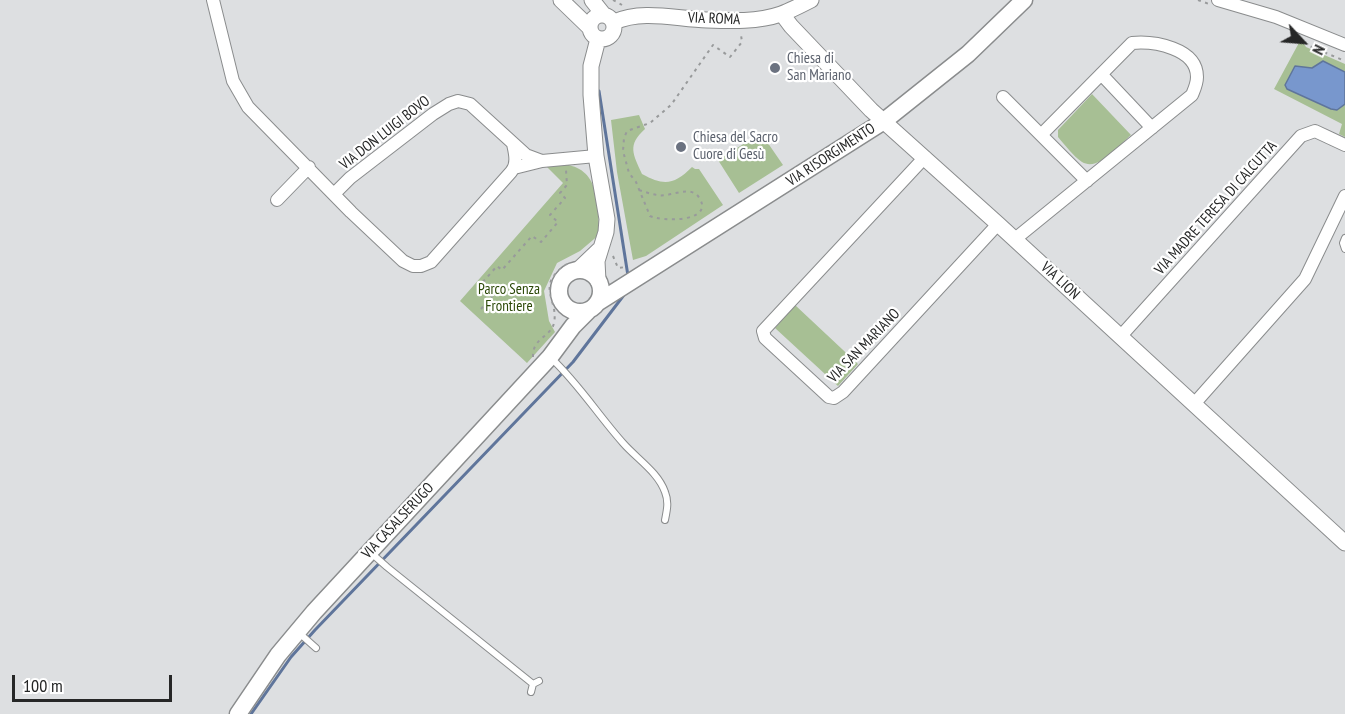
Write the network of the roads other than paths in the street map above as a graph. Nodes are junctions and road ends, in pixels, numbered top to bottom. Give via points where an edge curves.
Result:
1 (213, 0) edge
2 (561, 0) edge
3 (592, 0) edge
4 (811, 0) edge
5 (1024, 0) edge
6 (1218, 0) edge
7 (782, 14) junction
8 (608, 18) junction
9 (594, 33) junction
10 (1345, 45) edge
11 (1101, 74) junction
12 (1003, 97) dead end
13 (884, 121) junction
14 (1152, 128) junction
15 (1042, 134) junction
16 (513, 144) junction
17 (1345, 145) edge
18 (596, 156) junction
19 (925, 157) junction
20 (542, 161) junction
21 (309, 167) junction
22 (514, 168) junction
23 (1087, 181) junction
24 (335, 193) junction
25 (1345, 196) edge
26 (278, 200) dead end
27 (998, 224) junction
28 (1345, 238) edge
29 (1015, 240) junction
30 (1345, 249) edge
31 (604, 251) junction
32 (576, 266) junction
33 (599, 282) junction
34 (622, 289) junction
35 (566, 307) junction
36 (593, 307) junction
37 (566, 335) junction
38 (1120, 337) junction
39 (556, 362) junction
40 (1194, 404) junction
41 (665, 520) dead end
42 (1345, 543) edge
43 (373, 555) junction
44 (301, 635) junction
45 (314, 646) dead end
46 (531, 692) dead end
47 (238, 714) edge

1 - 21 street via 240,97
2 - 9 street
3 - 8 street
4 - 7 street, VIA ROMA
5 - 13 main road, VIA RISORGIMENTO via 968,54
6 - 10 street via 1276,17
7 - 8 street, VIA ROMA via 741,21 653,16
7 - 13 street, VIA LION
8 - 9 street via 593,18
8 - 9 street via 615,29 611,36 605,39
9 - 18 street via 591,95
11 - 14 street
11 - 14 street via 1132,43 1161,44 1186,56 1197,75 1192,96
11 - 15 street
12 - 15 street
13 - 19 street, VIA LION
13 - 34 main road, VIA RISORGIMENTO
14 - 23 street
15 - 23 street
16 - 20 street, VIA DON LUIGI BOVO
16 - 22 street
16 - 24 street, VIA DON LUIGI BOVO via 470,104 458,101 350,178
17 - 38 street, VIA MADRE TERESA DI CALCUTTA via 1315,131 1301,135
18 - 20 street
18 - 31 street via 608,219
19 - 27 street, VIA LION
19 - 27 street, VIA SAN MARIANO via 763,331 765,338 829,398 843,392
20 - 22 street
21 - 24 street
21 - 26 street
22 - 24 street via 441,252 421,266 402,261
23 - 29 street
25 - 40 street via 1305,279
27 - 29 street, VIA LION
28 - 30 lane
29 - 38 street, VIA LION
31 - 32 street
31 - 33 street via 597,261
32 - 33 main road
32 - 35 main road via 560,285 560,297
33 - 34 main road
33 - 36 main road via 601,292
34 - 36 main road, VIA RISORGIMENTO
35 - 36 main road via 576,312
35 - 37 main road
36 - 37 main road, VIA RISORGIMENTO
37 - 39 main road, VIA CASALSERUGO
38 - 40 street, VIA LION
39 - 41 lane via 622,443 659,480 668,503
39 - 43 main road, VIA CASALSERUGO
40 - 42 street, VIA LION
43 - 44 main road, VIA CASALSERUGO
43 - 46 lane via 536,682
44 - 45 lane
44 - 47 main road, VIA CASALSERUGO via 261,679

